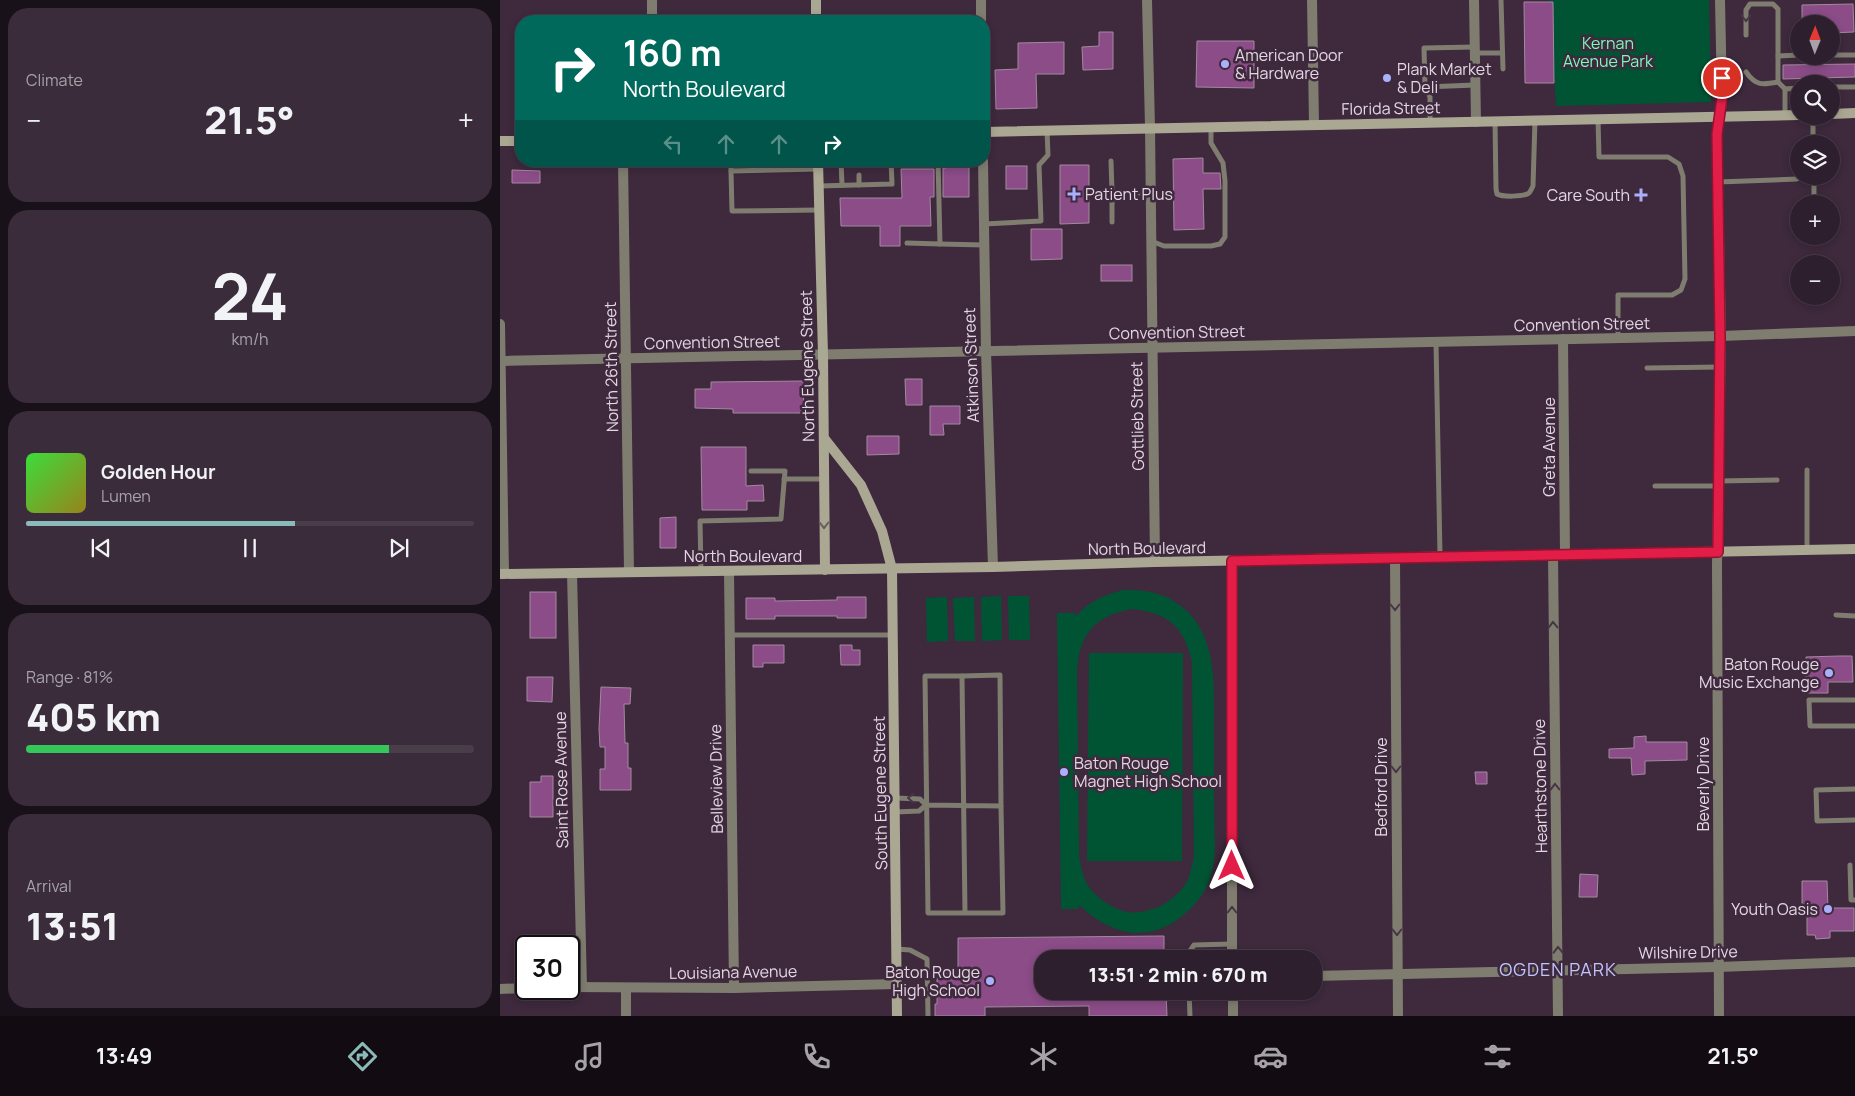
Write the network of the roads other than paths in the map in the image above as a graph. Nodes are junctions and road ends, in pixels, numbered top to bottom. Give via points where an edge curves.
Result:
1 (652, 0) edge
2 (816, 0) edge
3 (981, 0) edge
4 (1146, 0) edge
5 (1312, 0) edge
6 (1474, 0) edge
7 (1501, 0) edge
8 (1720, 0) edge
9 (652, 15) edge
10 (816, 15) edge
11 (981, 15) edge
12 (1746, 35) dead end
13 (1475, 50) junction
14 (1502, 52) junction
15 (1778, 56) junction
16 (1790, 56) edge
17 (1840, 56) edge
18 (1855, 56) edge
19 (1503, 69) dead end
20 (1746, 72) dead end
21 (1778, 82) junction
22 (1475, 85) junction
23 (1425, 87) junction
24 (1855, 87) edge
25 (1840, 88) edge
26 (1784, 89) junction
27 (1790, 89) edge
28 (1855, 113) edge
29 (1840, 114) edge
30 (1785, 115) junction
31 (1790, 115) edge
32 (1720, 116) junction
33 (1598, 119) junction
34 (1535, 120) junction
35 (1495, 121) junction
36 (1430, 122) junction
37 (1476, 122) junction
38 (1314, 124) junction
39 (1211, 126) junction
40 (1150, 127) junction
41 (1047, 130) junction
42 (990, 132) edge
43 (500, 141) edge
44 (515, 141) edge
45 (1110, 161) dead end
46 (623, 167) edge
47 (731, 167) edge
48 (789, 167) edge
49 (818, 167) edge
50 (841, 167) edge
51 (891, 167) edge
52 (938, 167) edge
53 (982, 167) edge
54 (731, 171) junction
55 (859, 176) dead end
56 (876, 176) dead end
57 (1790, 179) edge
58 (1718, 182) junction
59 (876, 184) junction
60 (842, 185) junction
61 (859, 185) junction
62 (818, 186) junction
63 (1112, 192) junction
64 (1150, 193) junction
65 (819, 210) junction
66 (1112, 222) dead end
67 (984, 224) junction
68 (1150, 241) junction
69 (907, 243) dead end
70 (940, 244) junction
71 (984, 245) junction
72 (500, 324) edge
73 (1855, 331) edge
74 (1720, 336) junction
75 (1618, 338) junction
76 (1563, 339) junction
77 (1436, 342) junction
78 (1151, 347) junction
79 (986, 351) junction
80 (823, 355) junction
81 (625, 358) junction
82 (501, 361) edge
83 (1720, 367) junction
84 (1647, 368) dead end
85 (824, 438) junction
86 (1806, 470) dead end
87 (751, 471) dead end
88 (784, 479) junction
89 (824, 479) junction
90 (1777, 480) dead end
91 (1718, 484) junction
92 (1655, 486) dead end
93 (1855, 549) edge
94 (1807, 551) junction
95 (1718, 552) junction
96 (1552, 555) junction
97 (1565, 555) junction
98 (1440, 557) junction
99 (1395, 558) junction
100 (1232, 561) junction
101 (1155, 562) junction
102 (993, 567) junction
103 (892, 569) junction
104 (825, 570) junction
105 (702, 571) junction
106 (729, 571) junction
107 (629, 572) junction
108 (572, 573) junction
109 (502, 574) edge
110 (1836, 615) dead end
111 (1855, 616) edge
112 (730, 635) junction
113 (893, 635) junction
114 (962, 676) junction
115 (1855, 700) edge
116 (1855, 726) edge
117 (1855, 789) edge
118 (895, 798) junction
119 (926, 805) junction
120 (964, 806) junction
121 (1001, 806) junction
122 (895, 812) junction
123 (1855, 820) edge
124 (1850, 865) dead end
125 (1855, 900) edge
126 (965, 913) junction
127 (1232, 944) junction
128 (897, 949) junction
129 (1191, 950) edge
130 (1232, 950) edge
131 (1855, 962) edge
132 (1718, 967) junction
133 (1558, 970) junction
134 (1397, 975) junction
135 (1322, 976) edge
136 (897, 984) junction
137 (582, 987) joint
138 (515, 988) edge
139 (626, 988) junction
140 (734, 988) junction
141 (500, 989) edge
142 (1189, 1000) edge
143 (1233, 1000) edge
144 (626, 1016) edge
145 (897, 1016) edge
146 (928, 1016) edge
147 (1190, 1016) edge
148 (1233, 1016) edge
149 (1398, 1016) edge
150 (1558, 1016) edge
151 (1719, 1016) edge

1 - 9 street
2 - 10 street
3 - 11 street
4 - 40 street, Gottlieb Street
5 - 38 street
6 - 13 street
7 - 14 lane
8 - 32 street, Beverly Drive
15 -> 12 lane via 1778,10 1773,4 1750,4 1746,10
13 - 14 lane
13 - 22 street
13 - 23 lane via 1424,48
14 - 19 lane
15 - 16 lane
15 - 21 lane
17 - 18 lane
20 - 21 lane via 1752,81 1763,84
21 - 26 lane
22 - 23 lane
22 - 37 street
23 - 36 lane via 1430,97
24 - 25 lane
26 - 27 lane
26 - 30 lane
28 - 29 street
30 - 31 street, Florida Street
30 - 32 street, Florida Street
32 - 33 street, Florida Street
32 - 58 street, Beverly Drive
33 - 34 street, Florida Street
33 - 75 lane via 1599,157 1668,157 1679,164 1683,176 1685,280 1681,290 1672,295 1618,296
34 - 35 street, Florida Street
34 - 35 lane via 1533,186 1525,195 1500,197 1496,189
35 - 37 street, Florida Street
36 - 37 street, Florida Street
36 - 38 street, Florida Street
38 - 39 street, Florida Street
39 - 40 street, Florida Street
39 - 68 lane via 1211,143 1223,163 1224,237 1220,244 1211,246 1164,246
40 - 41 street, Florida Street
40 - 64 street, Gottlieb Street
41 - 42 street, Florida Street
41 - 67 lane via 1048,155 1039,165 1041,221
43 - 44 street
45 - 63 lane
46 - 81 street, North 26th Street
47 - 54 lane
48 - 54 lane
49 - 62 street, North Eugene Street
50 - 60 lane
51 - 59 lane via 892,184
52 - 70 lane
53 - 67 street, Atkinson Street
54 - 65 lane via 732,211
55 - 61 lane
56 - 59 lane
57 - 58 lane
58 - 74 street, Beverly Drive
59 - 61 lane
60 - 61 lane
60 - 62 lane
62 - 65 street, North Eugene Street
63 - 64 lane
63 - 66 lane
64 - 68 street, Gottlieb Street
65 - 80 street, North Eugene Street
67 - 71 street, Atkinson Street
68 - 78 street, Gottlieb Street
69 - 70 lane
70 - 71 lane
71 - 79 street, Atkinson Street
72 - 82 street
73 - 74 street, Convention Street
74 - 75 street, Convention Street
74 - 83 street, Beverly Drive
75 - 76 street, Convention Street
76 - 77 street, Convention Street
76 - 97 street, Greta Avenue
77 - 78 street, Convention Street
77 - 98 lane
78 - 79 street, Convention Street
78 - 101 street, Gottlieb Street
79 - 80 street, Convention Street
79 - 102 street, Atkinson Street
80 - 81 street, Convention Street
80 - 85 street, North Eugene Street
81 - 82 street, Convention Street
81 - 107 street, North 26th Street
82 - 109 street
83 - 84 lane
83 - 91 street, Beverly Drive
85 - 89 street, North Eugene Street
85 - 103 street, South Eugene Street via 862,485 882,531
86 - 94 lane
87 - 88 lane via 785,471
88 - 89 lane
88 - 105 lane via 781,520 700,521
89 -> 104 street, North Eugene Street
90 - 91 lane
91 - 92 lane
91 - 95 street, Beverly Drive
93 - 94 street, North Boulevard
94 - 95 street, North Boulevard
95 - 97 street, North Boulevard
95 - 132 street, Beverly Drive
96 - 97 street, North Boulevard
96 - 98 street, North Boulevard
133 -> 96 street, Hearthstone Drive
98 - 99 street, North Boulevard
99 - 100 street, North Boulevard
99 -> 134 street, Bedford Drive
100 - 101 street, North Boulevard
127 -> 100 street
101 - 102 street, North Boulevard
102 - 103 street, North Boulevard
103 - 104 street, North Boulevard
103 - 113 street, South Eugene Street
104 - 106 street, North Boulevard
105 - 106 street, North Boulevard
105 - 107 street, North Boulevard
106 - 112 street, Belleview Drive
107 - 108 street, North Boulevard
108 - 109 street, North Boulevard
108 - 137 street, Saint Rose Avenue
110 - 111 lane
112 - 113 lane
112 - 140 street, Belleview Drive
113 - 118 street, South Eugene Street
114 - 119 lane via 925,676
114 - 120 lane
114 - 121 lane via 1000,675
115 - 116 lane via 1810,700 1810,726
117 - 123 lane via 1816,790 1817,821
119 -> 118 lane via 920,799
118 - 122 street, South Eugene Street
119 - 120 lane
119 - 122 lane via 919,812
119 - 126 lane via 928,913
120 - 121 lane
120 - 126 lane
121 - 126 lane via 1003,913
122 - 128 street, South Eugene Street
124 - 125 lane via 1851,900
127 - 129 lane via 1194,945
127 - 130 street
128 - 136 street, South Eugene Street
128 - 146 lane via 910,950 927,959
131 - 132 street, Wilshire Drive
132 - 133 street, Wilshire Drive
132 - 151 street, Beverly Drive
133 - 134 street, Wilshire Drive
133 - 150 street, Hearthstone Drive
134 - 135 street, Wilshire Drive
134 - 149 street, Bedford Drive
136 - 140 street, Louisiana Avenue
136 - 145 street, South Eugene Street
137 - 139 street, Louisiana Avenue
138 - 141 street
139 - 140 street, Louisiana Avenue
139 - 144 street
142 - 147 lane
143 - 148 street

